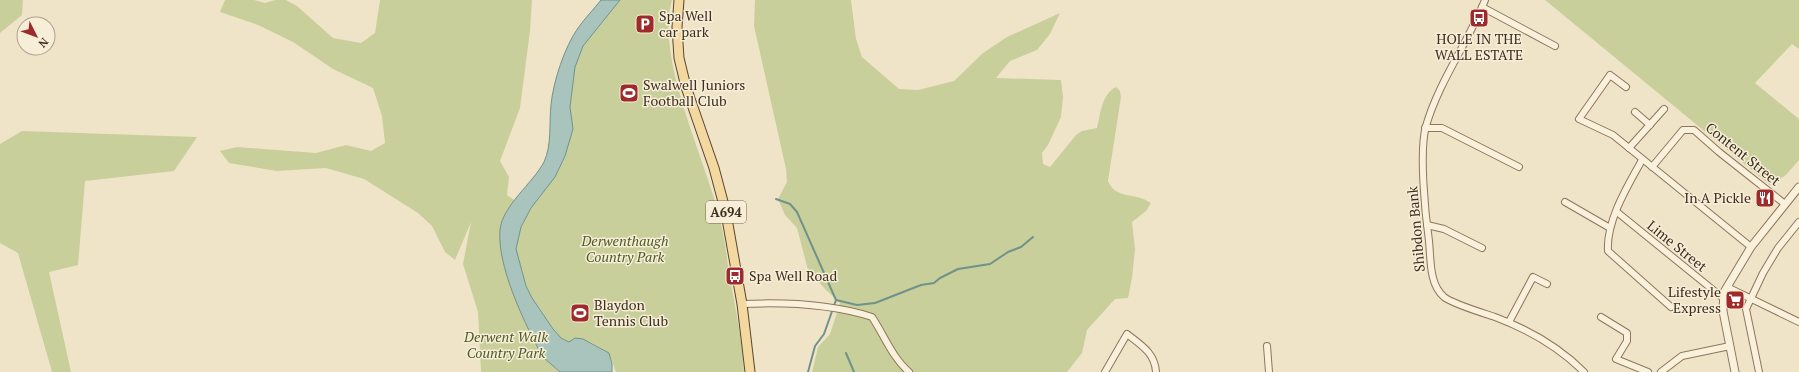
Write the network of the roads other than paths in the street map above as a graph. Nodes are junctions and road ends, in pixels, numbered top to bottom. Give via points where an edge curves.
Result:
1 (679, 0) edge
2 (1485, 0) edge
3 (1482, 7) junction
4 (1555, 46) dead end
5 (1626, 87) dead end
6 (1664, 108) dead end
7 (1635, 112) dead end
8 (1650, 125) junction
9 (1426, 128) junction
10 (1629, 148) junction
11 (1642, 160) junction
12 (1652, 166) junction
13 (1519, 167) dead end
14 (1799, 187) edge
15 (1565, 202) dead end
16 (1785, 204) junction
17 (1617, 212) junction
18 (1799, 222) edge
19 (1427, 225) junction
20 (1610, 228) junction
21 (1750, 247) junction
22 (1482, 248) dead end
23 (1547, 284) dead end
24 (1727, 287) junction
25 (1722, 298) junction
26 (1750, 299) junction
27 (742, 304) junction
28 (1671, 307) dead end
29 (1601, 317) dead end
30 (1509, 322) junction
31 (1799, 322) edge
32 (1267, 346) dead end
33 (1730, 346) junction
34 (750, 372) edge
35 (909, 372) edge
36 (1105, 372) edge
37 (1156, 372) edge
38 (1269, 372) edge
39 (1584, 372) edge
40 (1648, 372) edge
41 (1661, 372) edge
42 (1735, 372) edge
43 (1759, 372) edge

1 - 27 main road, A694 via 679,58 726,212
2 - 3 street, Shibdon Bank
3 - 4 street
3 - 9 street, Shibdon Bank via 1433,106
5 - 10 street via 1610,76 1579,119 1613,135
6 - 8 street
7 - 8 street
8 - 10 street
9 - 13 street via 1442,128
9 - 19 street, Shibdon Bank via 1424,156
10 - 11 street
11 - 12 street
11 - 17 street via 1627,186
12 - 16 street, Content Street via 1683,130 1694,130
12 - 21 street
14 - 16 street
15 - 20 street
16 - 21 street
17 - 20 street
17 - 25 street, Lime Street
18 - 26 street via 1781,244
19 - 22 street via 1444,229
19 - 30 street, Shibdon Bank via 1436,288 1446,298
20 - 28 street via 1607,239 1608,251
21 - 24 street
23 - 30 street via 1533,277
24 - 25 street
24 - 26 street
25 - 33 street
26 - 31 street
26 - 43 street via 1746,309
27 - 34 main road, A694
27 - 35 street via 823,307 872,317 893,354
29 - 40 street via 1627,333 1627,341 1616,359
30 - 39 street, Shibdon Bank via 1572,359
32 - 38 street
33 - 41 street via 1682,356
33 - 42 street
36 - 37 street via 1127,334 1144,347 1156,362

